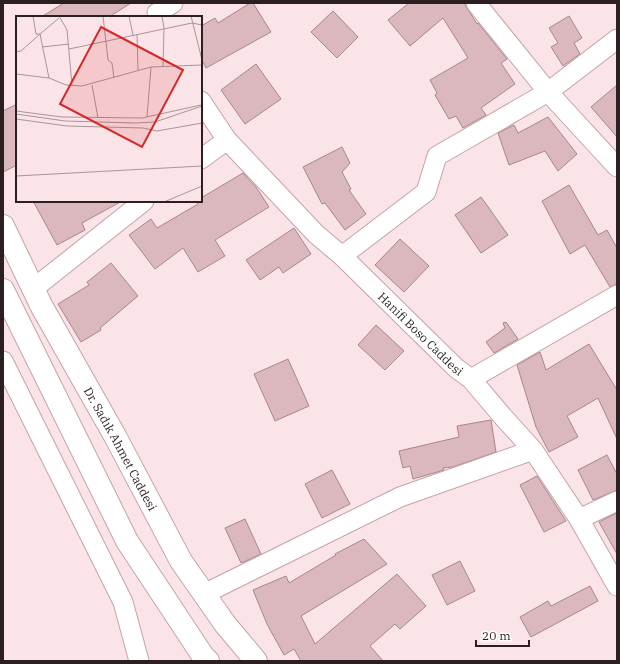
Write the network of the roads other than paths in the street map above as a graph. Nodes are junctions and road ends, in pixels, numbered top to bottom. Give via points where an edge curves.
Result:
1 (173, 3) edge
2 (476, 3) edge
3 (155, 11) edge
4 (617, 39) edge
5 (548, 92) junction
6 (202, 102) edge
7 (227, 140) junction
8 (202, 158) edge
9 (617, 167) edge
10 (143, 202) edge
11 (3, 226) edge
12 (342, 256) junction
13 (33, 289) junction
14 (3, 290) edge
15 (617, 295) edge
16 (3, 361) edge
17 (471, 379) junction
18 (533, 450) junction
19 (617, 500) edge
20 (579, 519) junction
21 (617, 586) edge
22 (204, 594) junction
23 (139, 661) edge
24 (208, 661) edge
25 (256, 661) edge

1 - 3 street
2 - 5 street
4 - 5 street
5 - 9 street
5 - 12 street via 437,156 426,192
6 - 7 street, Hanifi Boso Caddesi
7 - 8 street
7 - 12 street, Hanifi Boso Caddesi via 316,234
10 - 13 street
11 - 13 street, Dr. Sadık Ahmet Caddesi
12 - 17 street, Hanifi Boso Caddesi via 456,368
13 - 22 street, Dr. Sadık Ahmet Caddesi via 115,436 181,562
14 - 24 street via 127,541
15 - 17 street
16 - 23 street via 122,602
17 - 18 street, Hanifi Boso Caddesi
18 - 20 street, Hanifi Boso Caddesi
18 - 22 street via 400,497
19 - 20 street
20 - 21 street, Hanifi Boso Caddesi
22 - 25 street, Dr. Sadık Ahmet Caddesi

